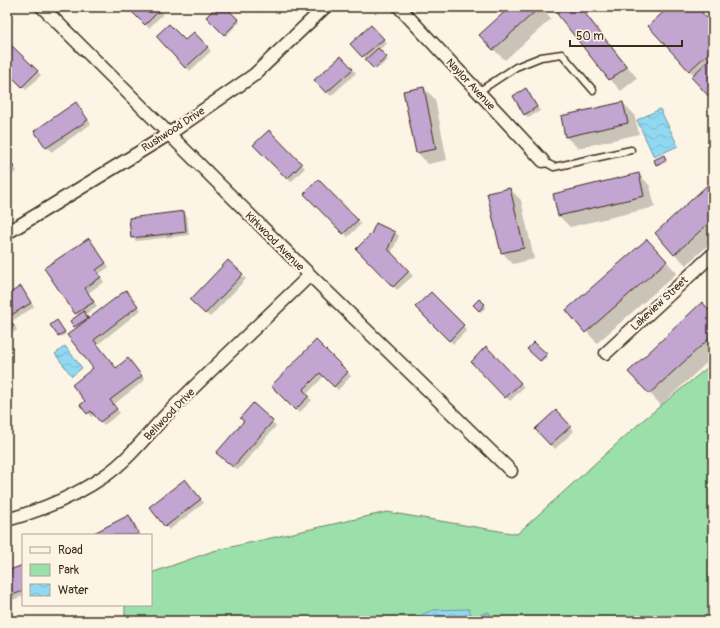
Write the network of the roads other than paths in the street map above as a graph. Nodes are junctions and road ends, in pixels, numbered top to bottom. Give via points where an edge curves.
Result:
1 (42, 7) edge
2 (326, 7) edge
3 (399, 7) edge
4 (594, 90) dead end
5 (478, 92) junction
6 (169, 134) junction
7 (631, 150) dead end
8 (543, 161) joint
9 (7, 233) edge
10 (713, 254) edge
11 (310, 276) junction
12 (606, 353) dead end
13 (511, 471) dead end
14 (7, 520) edge

1 - 6 street, Kirkwood Avenue
2 - 6 street, Rushwood Drive via 254,75
3 - 5 street, Naylor Avenue
4 - 5 lane via 562,54 541,57 516,67
5 - 8 street, Naylor Avenue
6 - 9 street, Rushwood Drive
6 - 11 street, Kirkwood Avenue
7 - 8 lane via 554,167
10 - 12 street, Lakeview Street
11 - 13 street, Kirkwood Avenue
11 - 14 street, Bellwood Drive via 107,474 77,492 32,513

